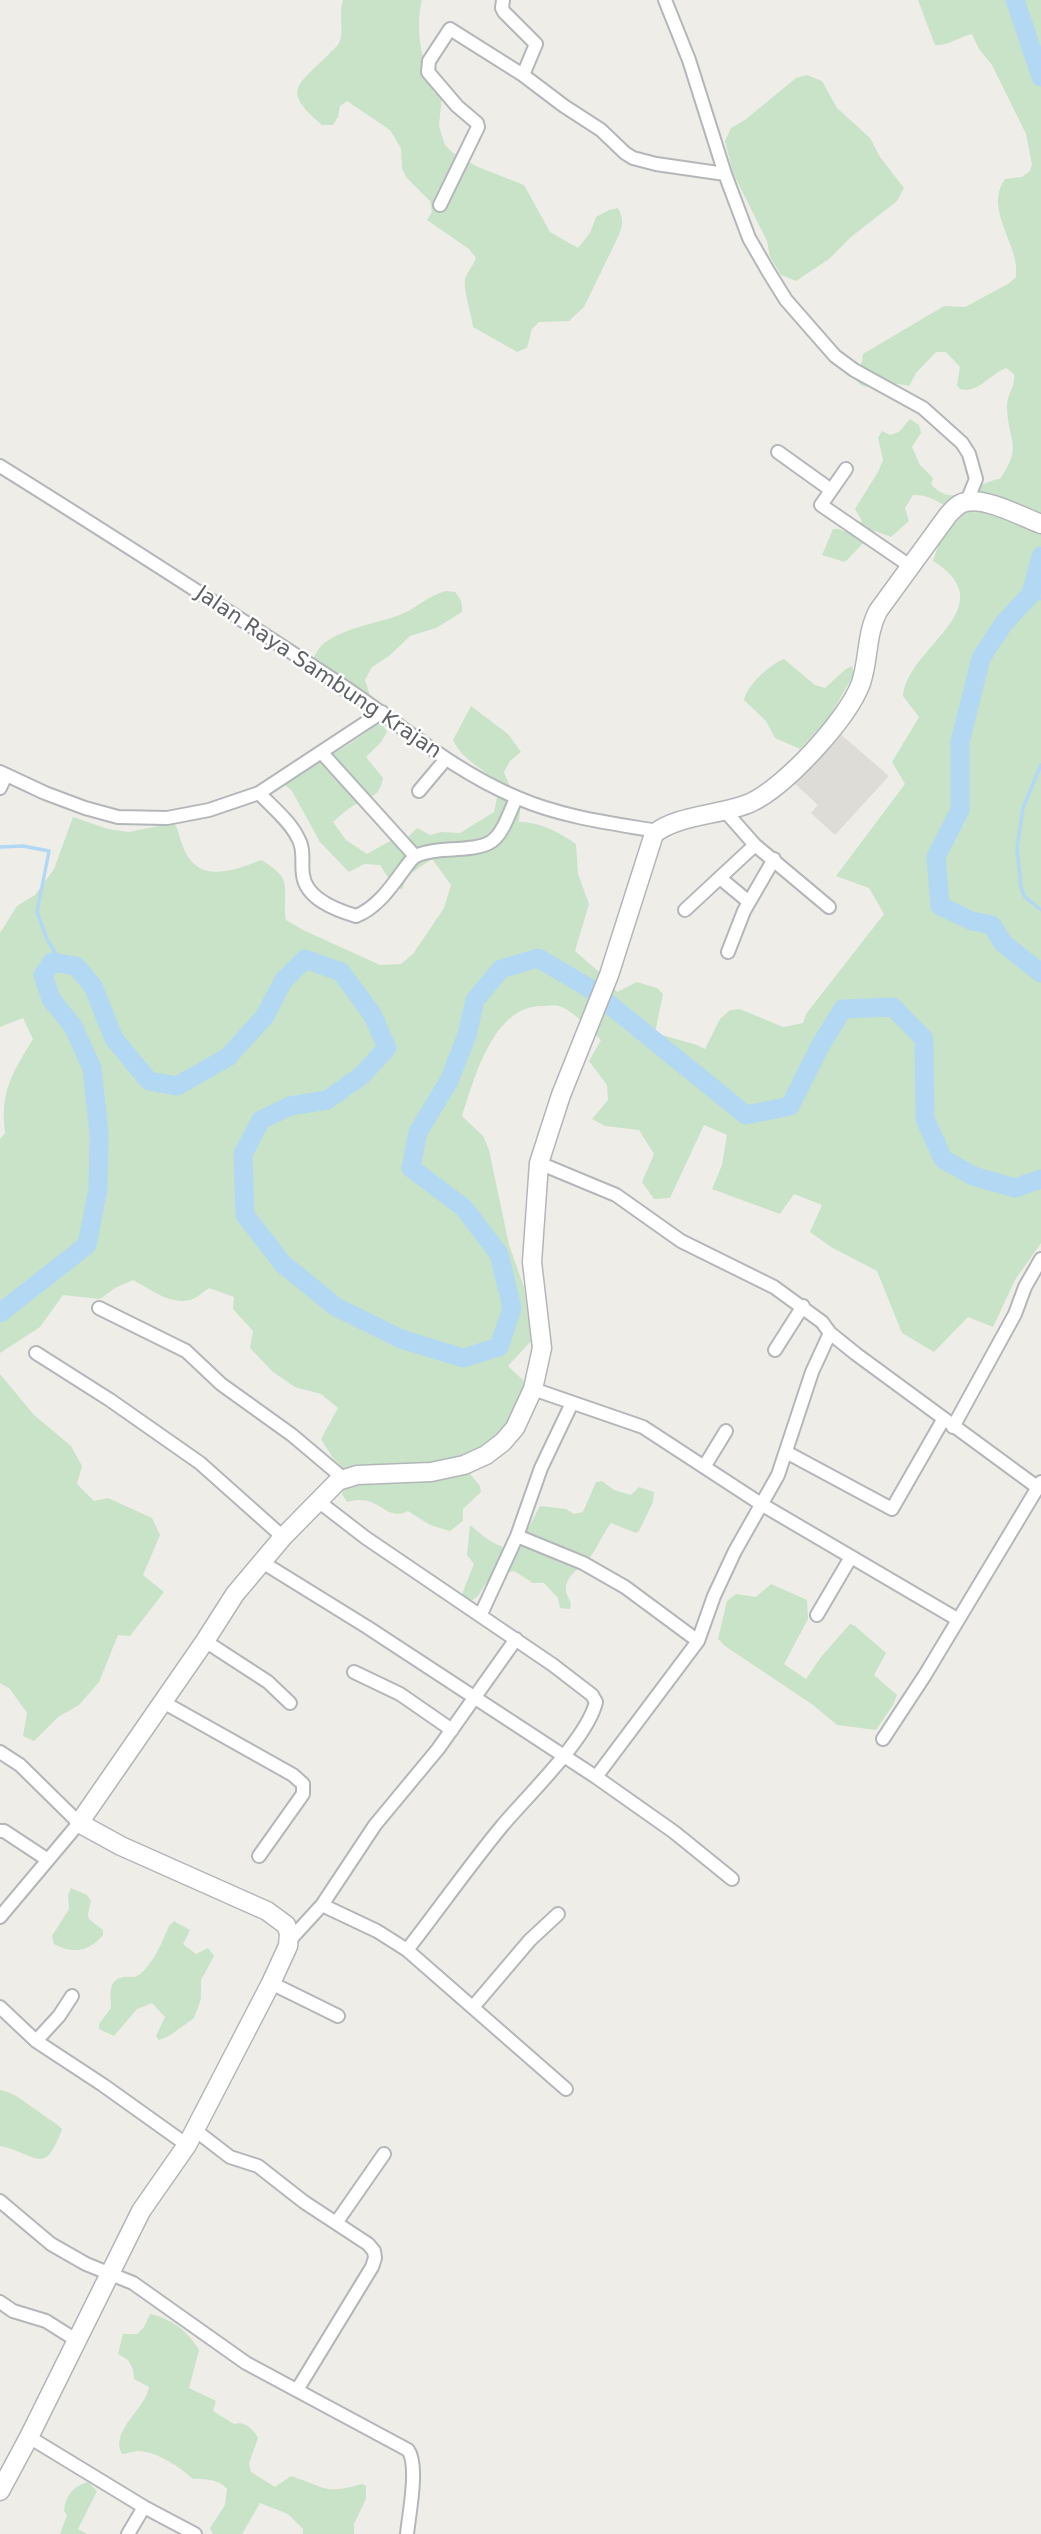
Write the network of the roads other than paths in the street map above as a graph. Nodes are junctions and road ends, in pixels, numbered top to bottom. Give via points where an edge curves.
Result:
1 (503, 0) edge
2 (666, 0) edge
3 (523, 75) junction
4 (725, 174) junction
5 (440, 205) dead end
6 (778, 452) dead end
7 (0, 466) edge
8 (846, 469) dead end
9 (831, 490) junction
10 (967, 501) junction
11 (1033, 521) edge
12 (910, 566) junction
13 (382, 712) junction
14 (322, 753) junction
15 (445, 760) junction
16 (3, 774) edge
17 (0, 789) edge
18 (419, 791) dead end
19 (259, 793) junction
20 (516, 798) junction
21 (725, 811) junction
22 (657, 831) junction
23 (755, 845) junction
24 (415, 856) junction
25 (774, 859) junction
26 (720, 878) junction
27 (749, 902) junction
28 (829, 907) dead end
29 (685, 910) dead end
30 (728, 952) dead end
31 (539, 1163) junction
32 (1041, 1259) edge
33 (803, 1306) junction
34 (99, 1308) dead end
35 (830, 1333) junction
36 (775, 1350) dead end
37 (36, 1353) dead end
38 (534, 1389) junction
39 (572, 1403) junction
40 (948, 1424) junction
41 (726, 1431) dead end
42 (786, 1452) junction
43 (704, 1467) junction
44 (343, 1478) junction
45 (1039, 1485) edge
46 (318, 1501) junction
47 (761, 1504) junction
48 (517, 1536) junction
49 (283, 1537) junction
50 (851, 1557) junction
51 (262, 1562) junction
52 (481, 1614) junction
53 (817, 1615) dead end
54 (957, 1619) junction
55 (516, 1639) junction
56 (205, 1641) junction
57 (698, 1641) junction
58 (354, 1672) dead end
59 (475, 1697) junction
60 (163, 1702) junction
61 (290, 1703) dead end
62 (452, 1730) junction
63 (883, 1739) dead end
64 (0, 1752) edge
65 (565, 1756) junction
66 (596, 1777) junction
67 (79, 1823) junction
68 (0, 1831) edge
69 (259, 1856) dead end
70 (48, 1860) junction
71 (732, 1880) dead end
72 (321, 1905) junction
73 (558, 1914) dead end
74 (0, 1917) edge
75 (289, 1941) junction
76 (407, 1950) junction
77 (271, 1983) junction
78 (72, 1996) dead end
79 (0, 2007) edge
80 (473, 2007) junction
81 (338, 2016) dead end
82 (36, 2041) junction
83 (566, 2089) dead end
84 (191, 2137) junction
85 (384, 2154) dead end
86 (0, 2201) edge
87 (335, 2223) junction
88 (109, 2273) junction
89 (0, 2302) edge
90 (76, 2340) junction
91 (297, 2390) junction
92 (29, 2437) junction
93 (0, 2491) edge
94 (144, 2507) junction
95 (128, 2534) edge
96 (195, 2534) edge
97 (407, 2534) edge

1 - 3 street via 504,12 537,44
2 - 4 street
3 - 4 street via 633,158
3 - 5 street via 450,29 429,61 428,72 478,127
4 - 10 street via 749,238 786,300 819,340 853,370 923,408 962,443 976,479
6 - 9 street
7 - 13 street, Jalan Raya Sambung Krajan
8 - 9 street
9 - 12 street via 821,506
10 - 11 main road via 993,505
10 - 12 main road via 948,515
12 - 21 main road via 872,623 860,684 838,722 775,787
13 - 14 street
13 - 15 street, Jalan Raya Sambung Krajan
14 - 19 street
14 - 24 street
15 - 18 street
15 - 20 street, Jalan Raya Sambung Krajan
16 - 17 street
16 - 19 street via 118,817 167,818
19 - 24 street via 297,834 303,878 311,891 321,902 347,914 356,916 370,909
20 - 22 street, Jalan Raya Sambung Krajan via 580,818
20 - 24 street via 495,841 473,849
21 - 22 main road
21 - 23 street
22 - 31 main road
23 - 25 street
23 - 26 street
25 - 27 street
25 - 28 street
26 - 27 street
26 - 29 street
27 - 30 street
31 - 33 street via 616,1195 681,1241
31 - 38 main road via 532,1262 542,1348
32 - 40 street via 1015,1314
33 - 35 street
33 - 36 street
34 - 44 street via 186,1352
35 - 40 street
35 - 42 street
37 - 49 street via 200,1463
38 - 39 street
38 - 44 main road via 515,1428 486,1455 431,1472
39 - 43 street via 643,1427
39 - 48 street via 541,1468
40 - 42 street via 892,1510
40 - 45 street
41 - 43 street
42 - 47 street
43 - 47 street
44 - 46 main road
45 - 54 street
46 - 49 main road
46 - 52 street
47 - 50 street
47 - 57 street via 719,1585
48 - 52 street
48 - 57 street via 583,1563 625,1587
49 - 51 main road
50 - 53 street
50 - 54 street
51 - 56 main road
51 - 59 street
52 - 55 street
54 - 63 street
55 - 59 street
55 - 65 street via 596,1702
56 - 60 main road
56 - 61 street via 268,1682
57 - 66 street
58 - 62 street via 400,1694
59 - 62 street
59 - 65 street
60 - 67 main road
60 - 69 street via 303,1784 303,1794
62 - 72 street via 374,1825
64 - 67 street via 20,1765
65 - 66 street
65 - 76 street via 501,1828
66 - 71 street
67 - 70 street
67 - 75 main road via 267,1911 286,1925
68 - 70 street
70 - 74 street
72 - 75 street
72 - 76 street
73 - 80 street
75 - 77 main road
76 - 80 street
77 - 81 street
77 - 84 main road
78 - 82 street
79 - 82 street
80 - 83 street
82 - 84 street
84 - 87 street via 258,2166
84 - 88 main road via 141,2211
85 - 87 street
86 - 88 street via 51,2244
87 - 91 street via 368,2244 375,2258
88 - 90 main road
88 - 91 street via 133,2283 246,2363
89 - 90 street via 46,2321
90 - 92 main road
91 - 97 street via 410,2452 413,2471
92 - 93 main road
92 - 94 street
94 - 95 street
94 - 96 street

